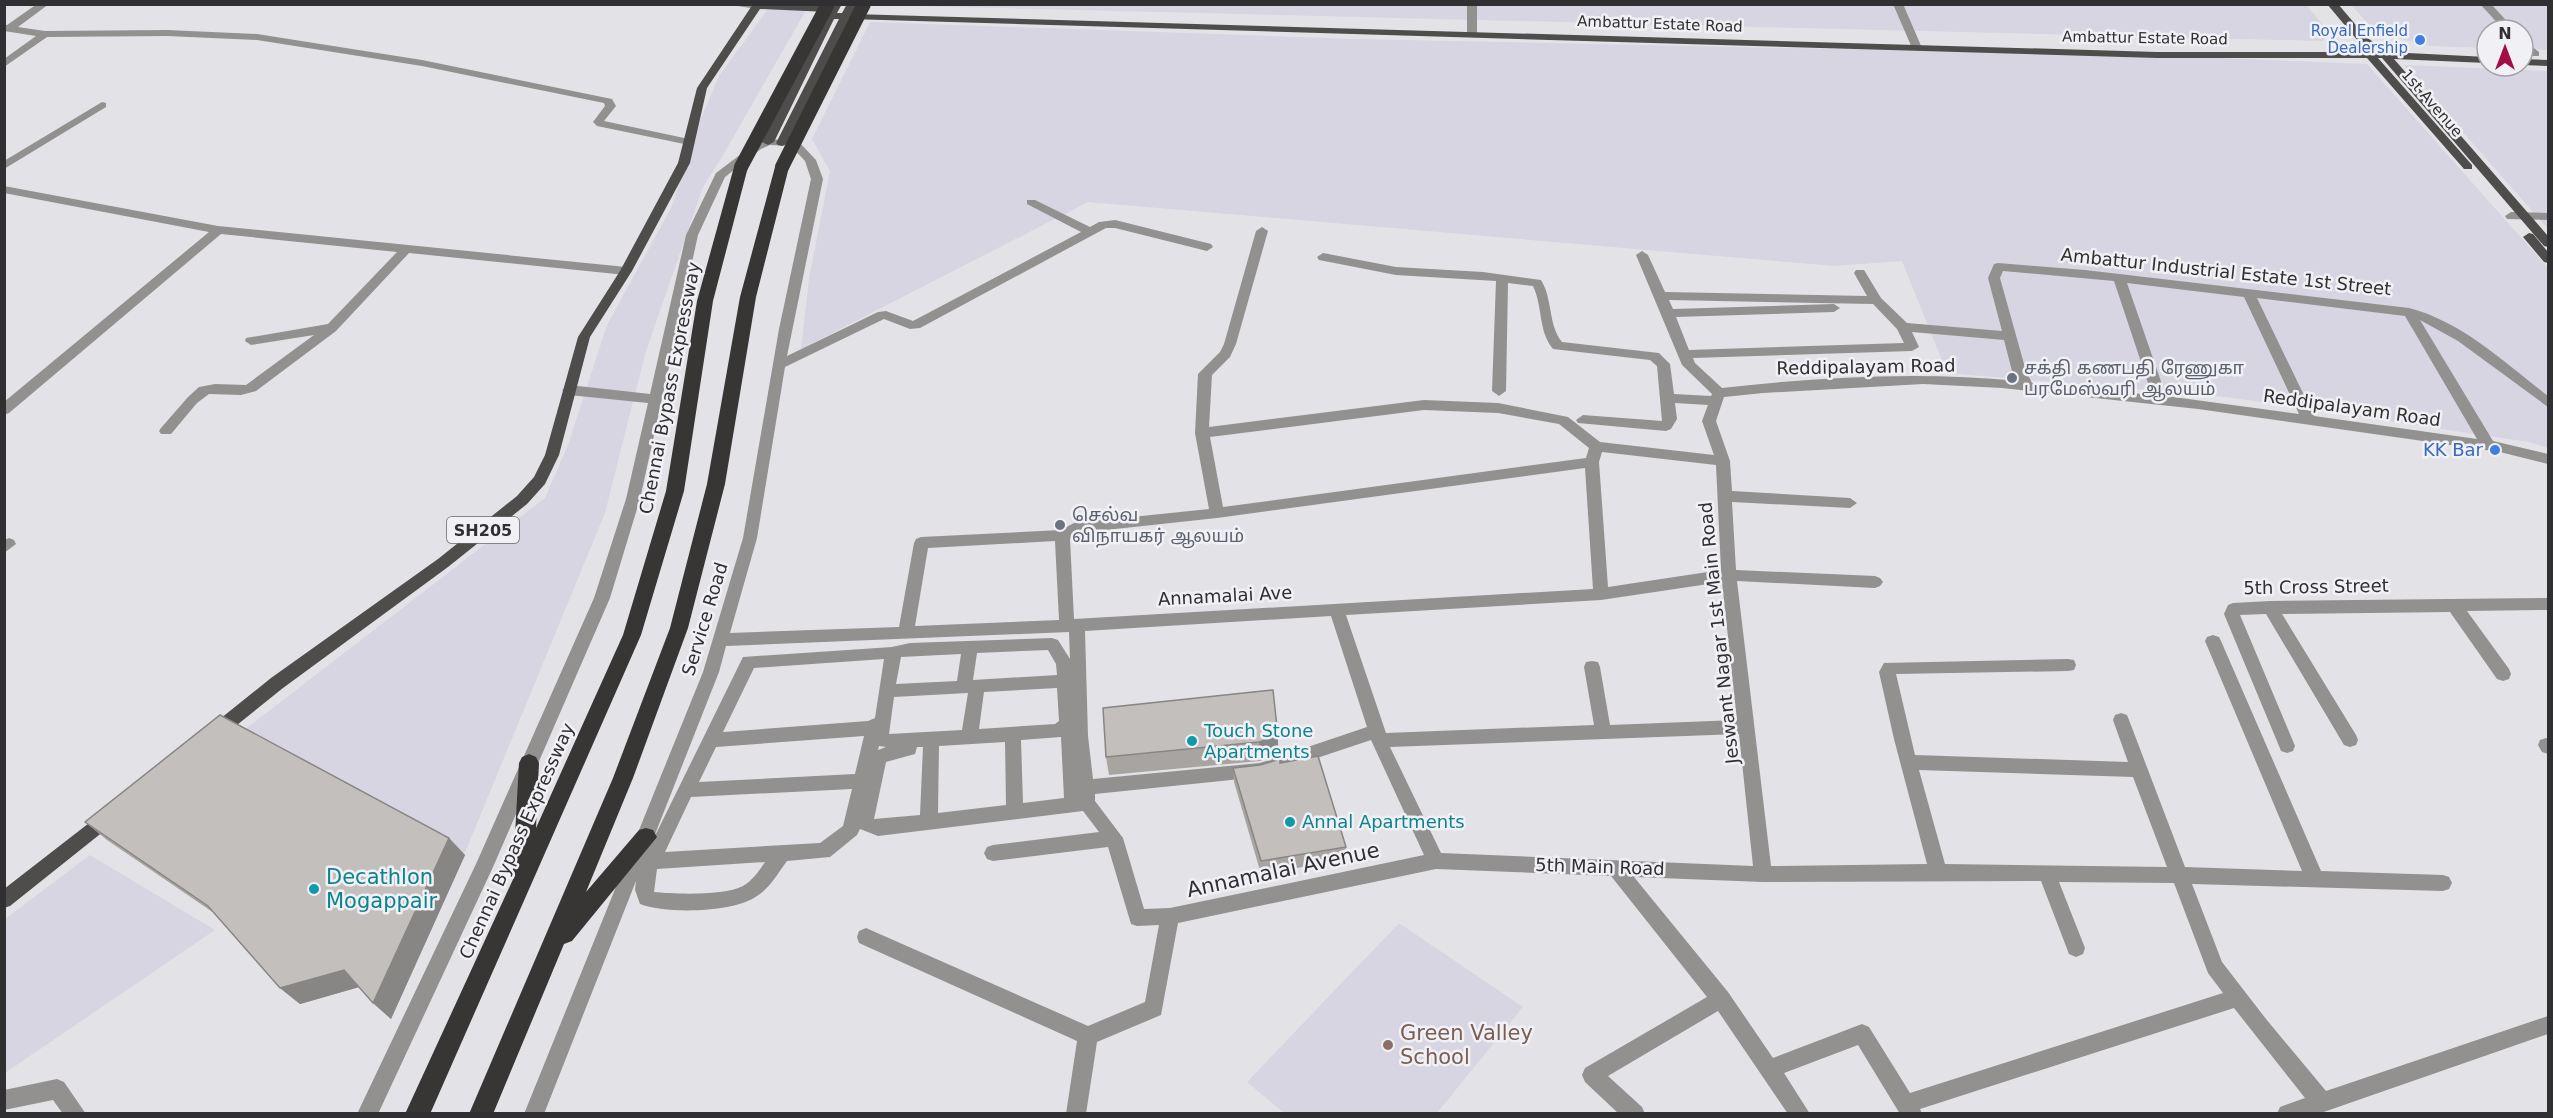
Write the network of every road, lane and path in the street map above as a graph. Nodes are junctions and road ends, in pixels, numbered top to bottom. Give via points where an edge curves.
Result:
1 (44, 4) edge
2 (730, 4) edge
3 (864, 4) edge
4 (1472, 4) edge
5 (1898, 4) edge
6 (2332, 4) edge
7 (2485, 4) edge
8 (758, 5) edge
9 (833, 9) edge
10 (848, 11) edge
11 (2498, 18) edge
12 (7, 28) edge
13 (1472, 32) junction
14 (45, 34) junction
15 (1916, 44) junction
16 (2371, 49) junction
17 (4, 50) edge
18 (22, 52) junction
19 (2475, 53) edge
20 (2535, 54) edge
21 (2548, 55) edge
22 (2475, 59) edge
23 (4, 64) edge
24 (102, 105) dead end
25 (688, 142) junction
26 (768, 142) junction
27 (782, 143) junction
28 (4, 166) edge
29 (4, 189) edge
30 (1031, 202) dead end
31 (2511, 216) junction
32 (2524, 216) junction
33 (2548, 217) edge
34 (218, 230) junction
35 (1088, 231) junction
36 (1262, 231) dead end
37 (2548, 243) edge
38 (1207, 248) dead end
39 (405, 250) junction
40 (1642, 255) dead end
41 (1323, 257) dead end
42 (2548, 259) edge
43 (626, 271) junction
44 (1860, 273) dead end
45 (1502, 278) junction
46 (2119, 278) junction
47 (2248, 292) junction
48 (1661, 296) junction
49 (1880, 303) junction
50 (2409, 312) junction
51 (1669, 314) junction
52 (331, 327) junction
53 (1903, 327) junction
54 (2010, 336) junction
55 (251, 341) dead end
56 (1683, 354) junction
57 (779, 365) junction
58 (2027, 386) junction
59 (569, 390) junction
60 (1499, 391) dead end
61 (1718, 397) junction
62 (1668, 398) junction
63 (655, 399) junction
64 (10, 400) edge
65 (2161, 400) junction
66 (2548, 402) edge
67 (4, 410) edge
68 (1583, 420) dead end
69 (2308, 420) junction
70 (166, 431) dead end
71 (1203, 433) junction
72 (2488, 445) junction
73 (1596, 446) junction
74 (2548, 459) edge
75 (1723, 461) junction
76 (1592, 462) junction
77 (1725, 496) junction
78 (1850, 503) dead end
79 (1217, 513) junction
80 (1064, 535) junction
81 (1729, 575) junction
82 (1875, 582) dead end
83 (1601, 594) junction
84 (2548, 604) edge
85 (2454, 605) junction
86 (2270, 607) junction
87 (1336, 609) junction
88 (1072, 625) junction
89 (899, 632) junction
90 (760, 638) junction
91 (721, 640) junction
92 (2213, 641) dead end
93 (970, 647) junction
94 (888, 652) junction
95 (749, 662) junction
96 (2068, 665) dead end
97 (1592, 667) dead end
98 (2503, 674) dead end
99 (1071, 681) junction
100 (970, 686) junction
101 (886, 690) junction
102 (2121, 720) dead end
103 (1747, 727) junction
104 (874, 728) junction
105 (1603, 732) junction
106 (1074, 736) junction
107 (1379, 736) junction
108 (969, 737) junction
109 (712, 740) junction
110 (2350, 740) dead end
111 (1013, 741) junction
112 (203, 742) edge
113 (2286, 746) dead end
114 (931, 747) junction
115 (1908, 762) junction
116 (529, 763) junction
117 (2139, 770) junction
118 (863, 781) junction
119 (685, 790) junction
120 (1082, 798) junction
121 (120, 808) edge
122 (1015, 811) junction
123 (929, 822) junction
124 (646, 837) junction
125 (1114, 838) junction
126 (783, 853) junction
127 (993, 853) dead end
128 (651, 861) junction
129 (1436, 861) junction
130 (1615, 867) junction
131 (1938, 872) junction
132 (2047, 873) junction
133 (1763, 874) junction
134 (2178, 875) junction
135 (2315, 879) junction
136 (524, 880) junction
137 (2443, 883) dead end
138 (4, 900) edge
139 (1170, 916) junction
140 (866, 937) dead end
141 (2076, 948) dead end
142 (552, 949) junction
143 (2238, 998) junction
144 (1721, 999) junction
145 (2548, 1025) edge
146 (1088, 1036) junction
147 (1769, 1069) junction
148 (4, 1100) edge
149 (2322, 1101) junction
150 (1909, 1109) edge
151 (76, 1113) edge
152 (367, 1113) edge
153 (417, 1113) edge
154 (481, 1113) edge
155 (534, 1113) edge
156 (1076, 1113) edge
157 (1635, 1113) edge
158 (1800, 1113) edge
159 (2287, 1113) edge

1 - 12 street
2 - 8 street
3 - 142 highway, bridge via 782,167 748,297 716,484 679,628 623,778
4 - 13 street
5 - 15 street
6 - 16 main road
7 - 11 street
8 - 9 main road, Ambattur Estate Road
8 - 25 main road, SH205 via 702,88
9 - 10 main road, Ambattur Estate Road
9 - 26 main road
9 - 136 highway, Chennai Bypass Expressway, bridge via 741,167 705,301 675,491 635,624
10 - 13 main road, Ambattur Estate Road
10 - 27 main road
12 - 14 street
13 - 15 main road, Ambattur Estate Road
14 - 18 street
14 - 25 street via 257,37 387,57 608,101 610,106 598,122 601,124
15 - 16 main road, Ambattur Estate Road
16 - 19 main road, Ambattur Estate Road
16 - 22 main road, Ambattur Estate Road
16 - 31 main road, 1st Avenue
16 - 32 main road, 1st Avenue
17 - 18 street
18 - 23 street
20 - 21 main road
24 - 28 street
25 - 43 main road, SH205 via 684,163
26 - 27 street, Service Road
26 - 63 street via 720,175 692,236
27 - 57 street, Service Road via 794,143 810,160 817,178
29 - 34 street
30 - 35 street
31 - 32 street
31 - 42 main road, 1st Avenue
32 - 33 street
32 - 37 main road, 1st Avenue
34 - 39 street
34 - 64 street
35 - 38 street via 1115,224
35 - 57 street via 915,325 882,315
36 - 71 street via 1230,344 1205,374
39 - 43 street
39 - 52 street
40 - 48 street
41 - 45 street via 1396,271
43 - 59 main road, SH205 via 584,337
44 - 49 street
45 - 60 street
45 - 62 street via 1540,286 1553,341 1558,346 1658,358 1663,364
46 - 47 street, Ambattur Industrial Estate 1st Street
46 - 54 street, Ambattur Industrial Estate 1st Street via 1998,267 1994,278
46 - 65 street
47 - 50 street, Ambattur Industrial Estate 1st Street
47 - 69 street
48 - 49 street
48 - 51 street
49 - 51 street
49 - 53 street
50 - 66 street, Ambattur Industrial Estate 1st Street via 2426,316 2450,330
50 - 72 street
51 - 56 street
52 - 55 street
52 - 70 street via 251,388 207,389 200,393
53 - 54 street
53 - 56 street via 1912,347
54 - 58 street, Ambattur Industrial Estate 1st Street
56 - 61 street
57 - 91 street, Service Road via 750,538
58 - 61 street, Reddipalayam Road via 1923,380 1763,388
58 - 65 street, Reddipalayam Road
59 - 63 street
59 - 112 main road, SH205 via 552,456 540,480 522,500
61 - 62 street, Reddipalayam Road
61 - 75 street, Jeswant Nagar 1st Main Road via 1709,422
62 - 68 street via 1670,419 1666,426
63 - 116 street via 633,499 602,598
64 - 67 street
65 - 69 street, Reddipalayam Road
69 - 72 street, Reddipalayam Road
71 - 73 street via 1413,406 1455,405 1563,420
71 - 79 street
72 - 74 street, Reddipalayam Road
73 - 75 street
73 - 76 street
75 - 77 street, Jeswant Nagar 1st Main Road
76 - 79 street
76 - 83 street
77 - 78 street
77 - 81 street, Jeswant Nagar 1st Main Road
79 - 80 street via 1074,528
80 - 88 street
80 - 89 street via 921,543
81 - 82 street, Annamalai Ave
81 - 83 street, Annamalai Ave
81 - 103 street, Jeswant Nagar 1st Main Road
83 - 87 street, Annamalai Ave
84 - 85 street, 5th Cross Street
85 - 86 street, 5th Cross Street
85 - 98 street
86 - 110 street
86 - 113 street, 5th Cross Street via 2240,607 2233,609 2232,614
87 - 88 street, Annamalai Ave
87 - 107 street
88 - 89 street, Annamalai Ave
88 - 99 street
89 - 90 street, Annamalai Ave
89 - 94 street
90 - 91 street, Annamalai Ave
90 - 95 street
91 - 124 street, Service Road
92 - 135 street
93 - 99 street via 1052,644
93 - 100 street
93 - 101 street via 896,652
94 - 95 street
94 - 104 street
95 - 109 street
96 - 115 street via 1890,668 1886,677
97 - 105 street
99 - 100 street
99 - 106 street
99 - 108 street via 1064,729
100 - 101 street
100 - 108 street
101 - 108 street via 880,739 892,742
102 - 117 street
103 - 105 street
103 - 133 street, Jeswant Nagar 1st Main Road
104 - 109 street
104 - 118 street
105 - 107 street
106 - 111 street
106 - 120 street
107 - 120 street via 1260,770
107 - 129 street
109 - 119 street
111 - 114 street
111 - 122 street
114 - 123 street
114 - 123 street via 900,749 880,756 865,823 878,828
115 - 117 street
115 - 131 street
116 - 136 highway
116 - 152 street
117 - 134 street
118 - 119 street
118 - 126 street via 851,830 824,851
119 - 128 street
120 - 122 street
120 - 125 street
121 - 138 main road
122 - 123 street
124 - 142 highway
124 - 155 street, Service Road
125 - 127 street
125 - 139 street, Annamalai Avenue via 1137,918
126 - 128 street
126 - 128 street via 758,884 746,894 732,897 655,901 646,898 645,880
129 - 130 street, 5th Main Road
129 - 139 street, Annamalai Avenue
130 - 133 street, 5th Main Road
130 - 144 street
131 - 132 street, 5th Main Road
131 - 133 street, 5th Main Road
132 - 134 street, 5th Main Road
132 - 141 street
134 - 135 street, 5th Main Road
134 - 143 street via 2215,967
135 - 137 street, 5th Main Road
136 - 153 highway, Chennai Bypass Expressway
139 - 146 street via 1154,1008
140 - 146 street
142 - 154 highway
143 - 149 street
143 - 150 street
144 - 147 street
144 - 157 street via 1592,1075
145 - 149 street
146 - 156 street
147 - 150 street via 1862,1034
147 - 158 street
148 - 151 street via 57,1089
149 - 159 street

